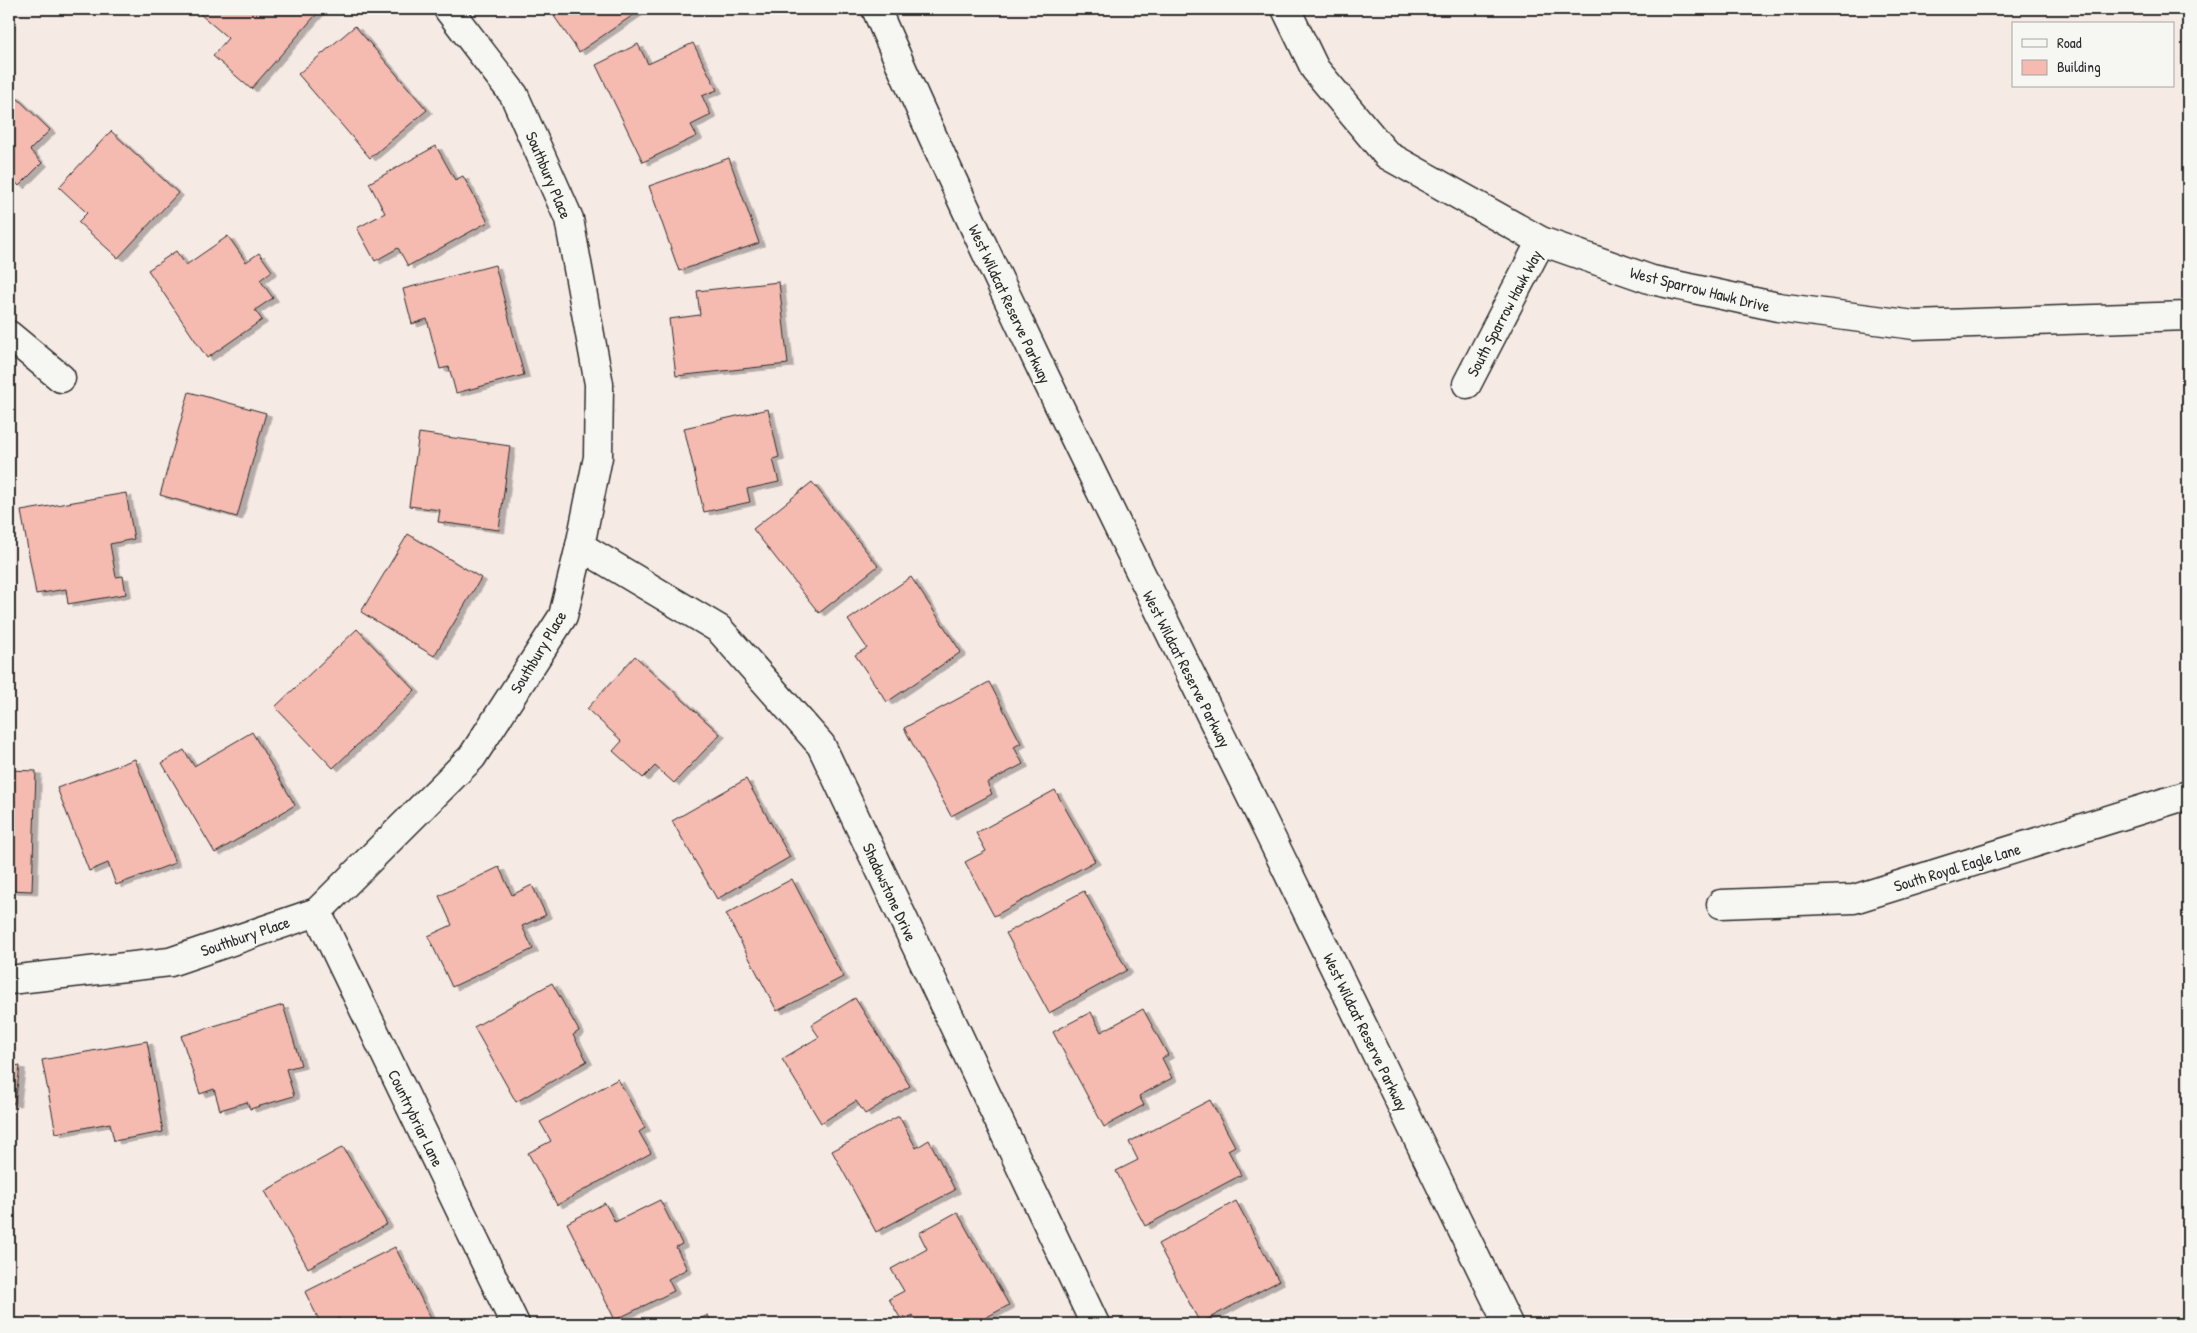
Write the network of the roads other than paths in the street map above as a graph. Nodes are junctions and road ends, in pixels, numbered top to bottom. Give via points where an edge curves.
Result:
1 (448, 9) edge
2 (876, 9) edge
3 (1286, 9) edge
4 (1541, 242) junction
5 (2188, 316) edge
6 (9, 334) edge
7 (61, 378) dead end
8 (1467, 384) dead end
9 (580, 546) junction
10 (2188, 796) edge
11 (1720, 904) dead end
12 (317, 912) junction
13 (9, 980) edge
14 (515, 1324) edge
15 (1095, 1324) edge
16 (1508, 1324) edge

1 - 9 street, Southbury Place via 514,95 568,219 599,384 598,457
2 - 16 street, West Wildcat Reserve Parkway via 938,150 1123,541
3 - 4 street, West Sparrow Hawk Drive via 1315,69 1386,155
4 - 5 street, West Sparrow Hawk Drive via 1652,280 1778,308 1914,325
4 - 8 street, South Sparrow Hawk Way
6 - 7 street
9 - 12 street, Southbury Place via 563,616 472,758
9 - 15 street, Shadowstone Drive via 719,629 821,745
10 - 11 street, South Royal Eagle Lane via 1854,899
12 - 13 street, Southbury Place via 170,962
12 - 14 street, Countrybriar Lane

